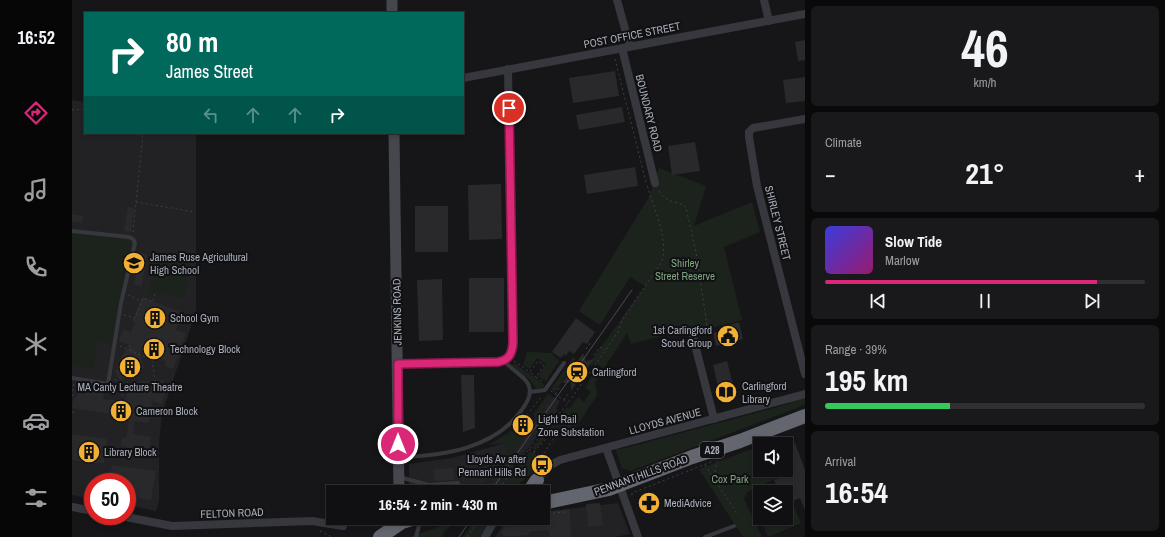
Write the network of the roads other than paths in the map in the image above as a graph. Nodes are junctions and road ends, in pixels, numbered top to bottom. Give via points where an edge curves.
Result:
1 (392, 0) edge
2 (617, 0) edge
3 (764, 0) edge
4 (392, 12) edge
5 (805, 14) edge
6 (769, 21) junction
7 (626, 47) junction
8 (508, 69) junction
9 (464, 78) edge
10 (805, 119) edge
11 (394, 134) edge
12 (651, 184) road end
13 (72, 231) edge
14 (693, 337) dead end
15 (506, 359) junction
16 (564, 363) dead end
17 (398, 364) junction
18 (805, 374) edge
19 (73, 378) edge
20 (530, 392) junction
21 (805, 394) edge
22 (805, 416) edge
23 (714, 419) junction
24 (606, 448) junction
25 (398, 458) junction
26 (399, 476) junction
27 (537, 481) edge
28 (399, 485) edge
29 (428, 485) joint
30 (458, 485) edge
31 (619, 485) junction
32 (550, 503) edge
33 (72, 507) edge
34 (84, 509) edge
35 (136, 519) edge
36 (396, 525) edge
37 (419, 525) edge
38 (492, 525) edge
39 (343, 526) dead end
40 (734, 526) dead end
41 (380, 537) edge
42 (416, 537) edge
43 (485, 537) edge
44 (638, 537) edge
45 (705, 537) edge

1 - 4 main road
2 - 7 street, BOUNDARY ROAD
3 - 6 street
5 - 6 street, POST OFFICE STREET
6 - 7 street, POST OFFICE STREET
7 - 8 street, POST OFFICE STREET
7 - 12 street, BOUNDARY ROAD
8 - 9 street, POST OFFICE STREET
8 - 15 street via 513,343
10 - 18 street, SHIRLEY STREET via 753,128 749,132 749,137 757,186
11 - 17 main road, JENKINS ROAD
13 - 19 lane via 132,238 135,246 108,384
14 - 23 street
15 - 17 street
15 - 20 lane via 526,381
16 - 20 lane via 544,390
17 - 25 main road, JENKINS ROAD
20 - 25 lane via 527,402 514,422 489,438 460,450
21 - 23 street, LLOYDS AVENUE
22 - 31 highway, PENNANT HILLS ROAD / A28
23 - 24 street, LLOYDS AVENUE
24 - 27 street, LLOYDS AVENUE via 556,462 545,470
24 - 31 street
25 - 26 main road, JENKINS ROAD
26 - 28 main road, JENKINS ROAD
26 - 29 lane
29 - 30 lane via 458,482
31 - 32 highway, PENNANT HILLS ROAD / A28
31 - 44 street
33 - 34 street
35 - 39 street, FELTON ROAD via 172,526 312,520
36 - 41 highway
37 - 42 lane
38 - 43 street
40 - 45 lane

